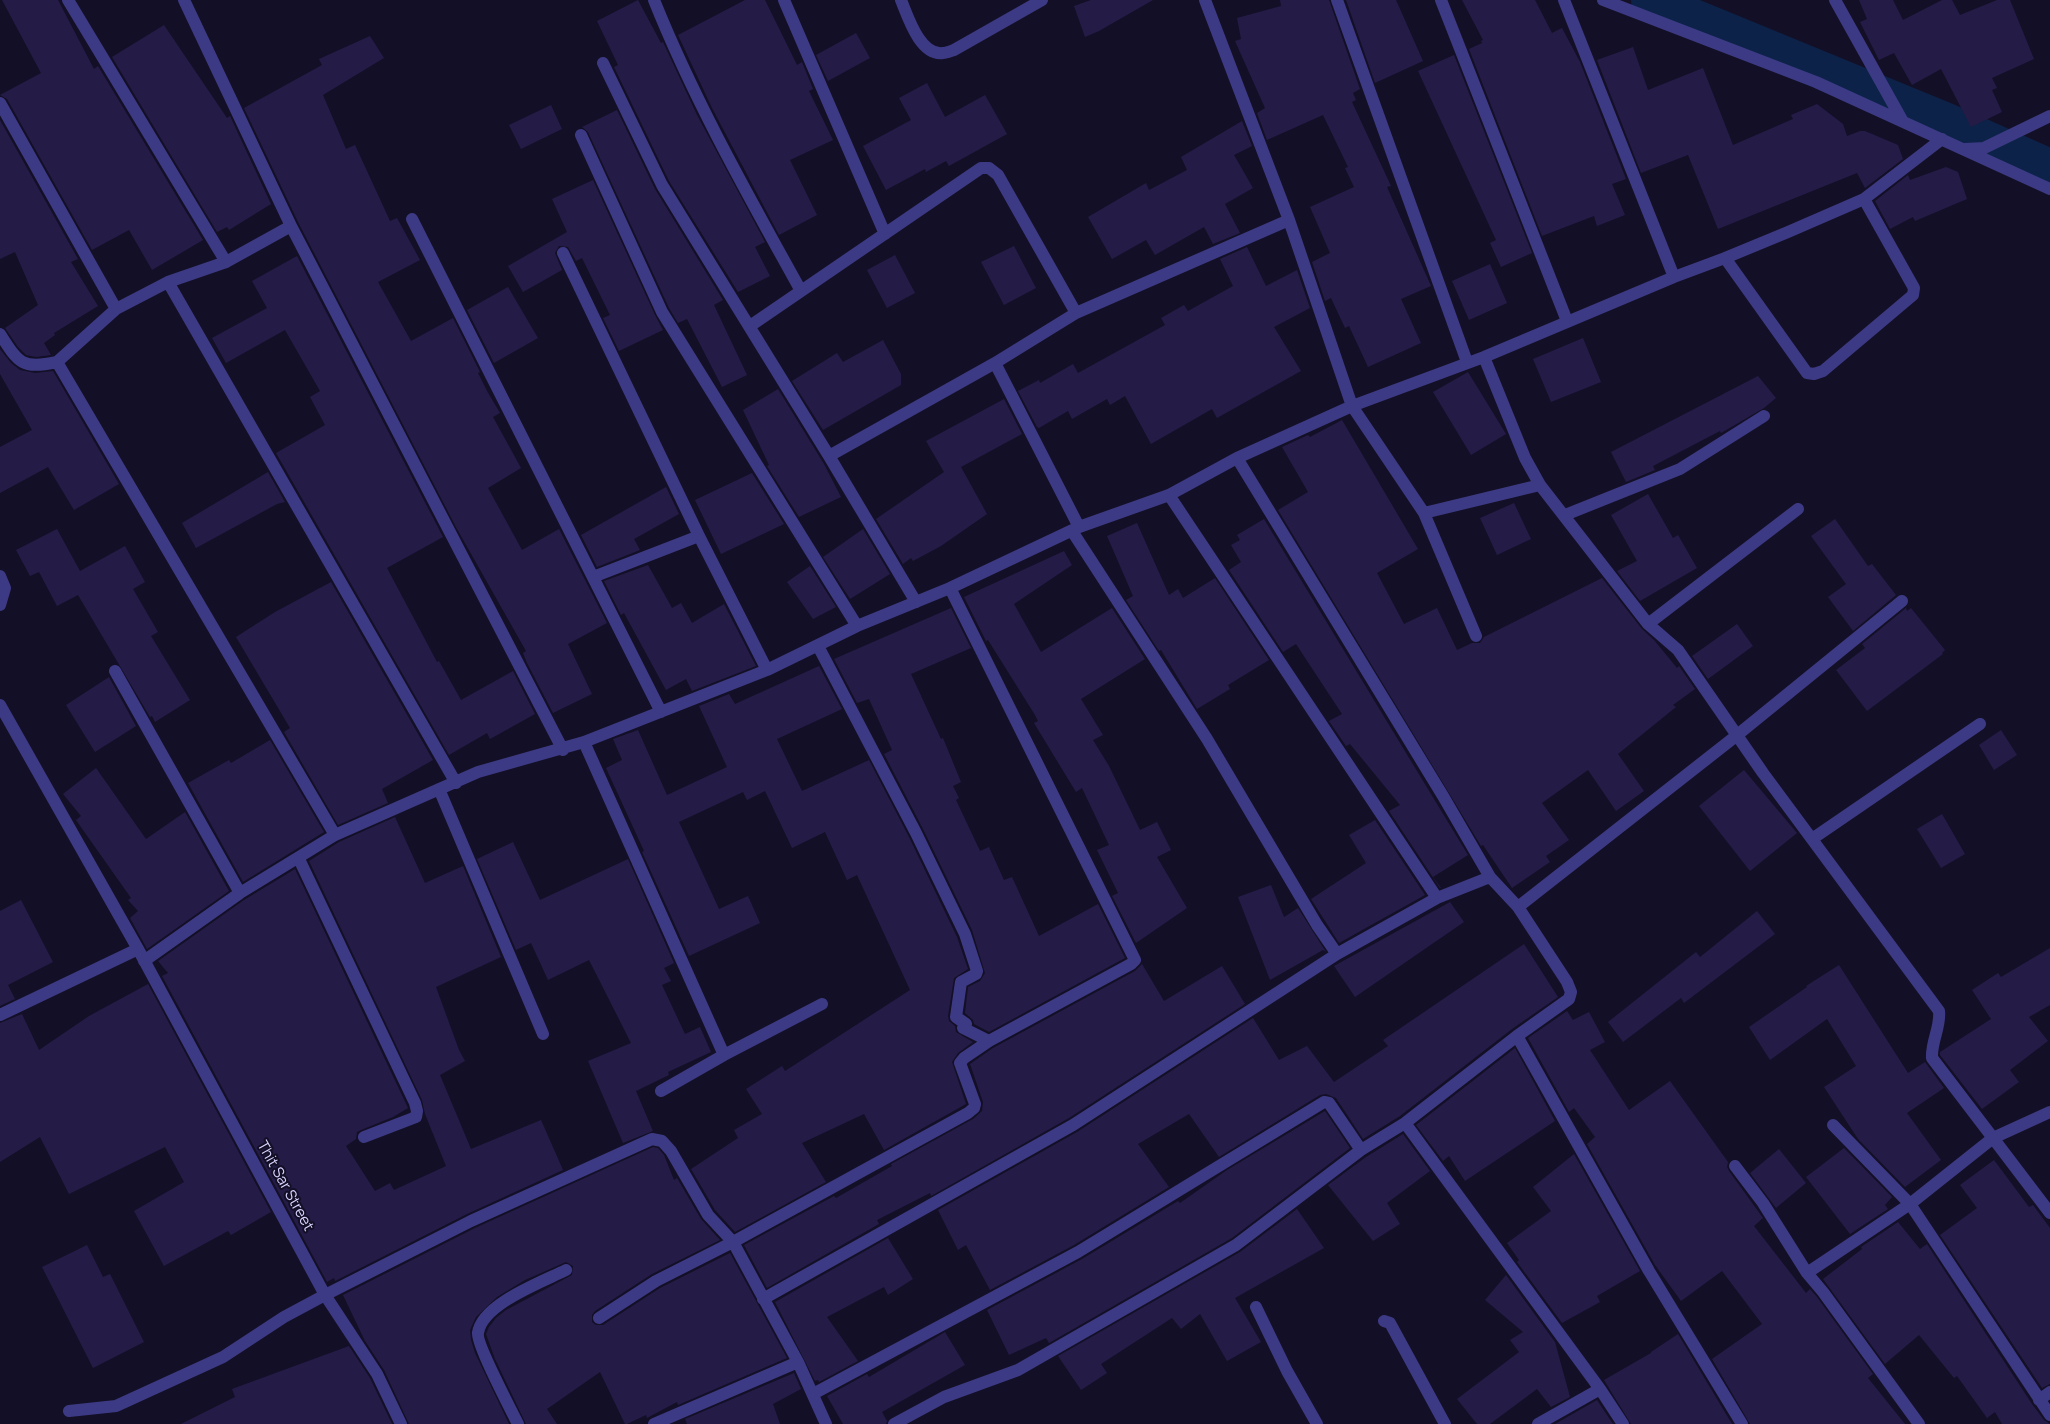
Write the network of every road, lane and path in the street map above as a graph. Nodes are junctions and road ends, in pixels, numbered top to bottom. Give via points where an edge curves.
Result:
1 (68, 0) edge
2 (184, 0) edge
3 (654, 0) edge
4 (784, 0) edge
5 (901, 0) edge
6 (1042, 0) edge
7 (1205, 0) edge
8 (1337, 0) edge
9 (1441, 0) edge
10 (1564, 0) edge
11 (1603, 0) edge
12 (1835, 0) edge
13 (603, 64) dead end
14 (0, 103) edge
15 (2050, 116) edge
16 (1902, 120) junction
17 (581, 135) dead end
18 (1942, 139) junction
19 (1961, 148) junction
20 (2050, 189) edge
21 (1864, 199) junction
22 (412, 219) dead end
23 (1289, 220) junction
24 (291, 226) junction
25 (885, 234) junction
26 (564, 253) dead end
27 (1726, 258) junction
28 (226, 262) junction
29 (1674, 277) junction
30 (168, 282) junction
31 (801, 291) junction
32 (116, 309) junction
33 (1076, 313) junction
34 (1568, 320) junction
35 (750, 326) junction
36 (0, 334) edge
37 (1484, 356) junction
38 (58, 362) junction
39 (1467, 362) junction
40 (995, 363) junction
41 (1352, 406) junction
42 (1764, 416) dead end
43 (829, 456) junction
44 (1237, 458) junction
45 (1540, 485) junction
46 (1169, 495) junction
47 (1798, 509) dead end
48 (1424, 513) junction
49 (1565, 516) junction
50 (1075, 529) junction
51 (698, 536) junction
52 (0, 576) edge
53 (593, 577) junction
54 (950, 588) junction
55 (1902, 601) dead end
56 (916, 602) junction
57 (0, 605) edge
58 (1648, 624) junction
59 (857, 626) junction
60 (1476, 636) dead end
61 (818, 646) junction
62 (767, 670) junction
63 (115, 671) dead end
64 (0, 705) edge
65 (661, 712) junction
66 (1980, 724) dead end
67 (1736, 736) junction
68 (584, 742) junction
69 (562, 750) junction
70 (456, 783) junction
71 (439, 789) junction
72 (335, 835) junction
73 (1812, 839) junction
74 (299, 859) junction
75 (1490, 877) junction
76 (240, 892) junction
77 (1437, 898) junction
78 (1518, 908) junction
79 (138, 950) junction
80 (1337, 954) junction
81 (144, 961) junction
82 (822, 1004) dead end
83 (0, 1015) edge
84 (543, 1034) dead end
85 (1517, 1036) junction
86 (989, 1041) junction
87 (724, 1055) junction
88 (661, 1091) dead end
89 (2050, 1112) edge
90 (1405, 1123) junction
91 (1833, 1125) dead end
92 (364, 1137) dead end
93 (1993, 1138) junction
94 (1361, 1150) junction
95 (1735, 1166) dead end
96 (1910, 1204) junction
97 (2050, 1213) edge
98 (733, 1242) junction
99 (566, 1270) dead end
100 (1807, 1273) junction
101 (325, 1295) junction
102 (764, 1299) junction
103 (1256, 1307) dead end
104 (599, 1318) dead end
105 (1384, 1321) dead end
106 (798, 1362) junction
107 (1600, 1389) junction
108 (2050, 1392) edge
109 (813, 1394) junction
110 (2039, 1400) junction
111 (69, 1411) dead end
112 (2050, 1415) edge
113 (401, 1424) edge
114 (518, 1424) edge
115 (654, 1424) edge
116 (826, 1424) edge
117 (894, 1424) edge
118 (1316, 1424) edge
119 (1445, 1424) edge
120 (1538, 1424) edge
121 (1623, 1424) edge
122 (1742, 1424) edge
123 (1919, 1424) edge

1 - 28 street
2 - 24 street
3 - 31 street via 720,144
4 - 25 street
5 - 6 street via 919,41 930,51 942,54
7 - 23 street
8 - 39 street
9 - 34 street
10 - 29 street
11 - 16 street via 1816,82
12 - 16 street
13 - 35 street via 662,185
14 - 32 street
15 - 19 street via 1984,148
16 - 18 street
17 - 59 street via 662,312
18 - 19 street
18 - 21 street
19 - 20 street
21 - 27 street
21 - 27 street via 1914,288 1913,295 1823,371 1807,373
22 - 53 street
23 - 33 street
23 - 41 street
24 - 28 street
24 - 69 street
25 - 31 street
25 - 33 street via 972,172 989,168 998,175
26 - 51 street
27 - 29 street
28 - 30 street
29 - 34 street
30 - 32 street
30 - 70 street
31 - 35 street
32 - 38 street
33 - 40 street
34 - 37 street
35 - 43 street
36 - 38 street via 20,362 37,366
37 - 39 street
37 - 45 street via 1525,458
38 - 72 street
39 - 41 street
40 - 43 street
40 - 50 street
41 - 44 street
41 - 48 street
42 - 49 street via 1680,469
43 - 56 street
44 - 46 street
44 - 75 street
45 - 48 street
45 - 49 street
46 - 50 street
46 - 77 street
47 - 58 street
48 - 60 street
49 - 58 street
50 - 54 street
50 - 80 street
51 - 53 street
51 - 62 street
52 - 57 street via 6,588
53 - 65 street
54 - 56 street
54 - 86 street via 1135,958 1131,964
55 - 67 street
56 - 59 street
58 - 67 street via 1678,650
59 - 61 street
61 - 62 street
61 - 86 street via 965,934 977,971 961,982 956,1016 966,1024 963,1028
62 - 65 street
63 - 76 street
64 - 79 street, Thit Sar Street
65 - 68 street
66 - 73 street
67 - 73 street
67 - 78 street
68 - 69 street
68 - 87 street
69 - 70 street via 478,772
70 - 71 street
71 - 72 street
71 - 84 street
72 - 74 street
73 - 93 street via 1939,1011 1932,1058
74 - 76 street
74 - 92 street via 417,1111 416,1117
75 - 77 street
75 - 78 street
76 - 81 street
77 - 80 street
78 - 85 street via 1571,992 1569,999
79 - 81 street, Thit Sar Street
79 - 83 street
80 - 102 street via 1073,1124
81 - 101 street, Thit Sar Street
82 - 87 street
85 - 90 street
85 - 122 street via 1649,1272
86 - 98 street via 960,1063 975,1104 968,1114
87 - 88 street
89 - 93 street
90 - 94 street
90 - 107 street
91 - 96 street
93 - 96 street
93 - 97 street
94 - 109 street via 1329,1103 1324,1102 1078,1252
94 - 117 street via 1236,1245 1018,1370 944,1397
95 - 100 street via 1763,1203
96 - 100 street
96 - 110 street
98 - 101 street via 708,1215 671,1151 662,1141 652,1139 471,1222
98 - 102 street
98 - 104 street via 656,1281
99 - 114 street via 505,1300 485,1318 478,1333 485,1356
100 - 123 street
101 - 111 street via 223,1357 116,1406
101 - 113 street, Thit Sar Street via 377,1374
102 - 106 street
103 - 118 street
105 - 119 street via 1390,1323
106 - 109 street
106 - 115 street
107 - 120 street
107 - 121 street
108 - 110 street
109 - 116 street
110 - 112 street

